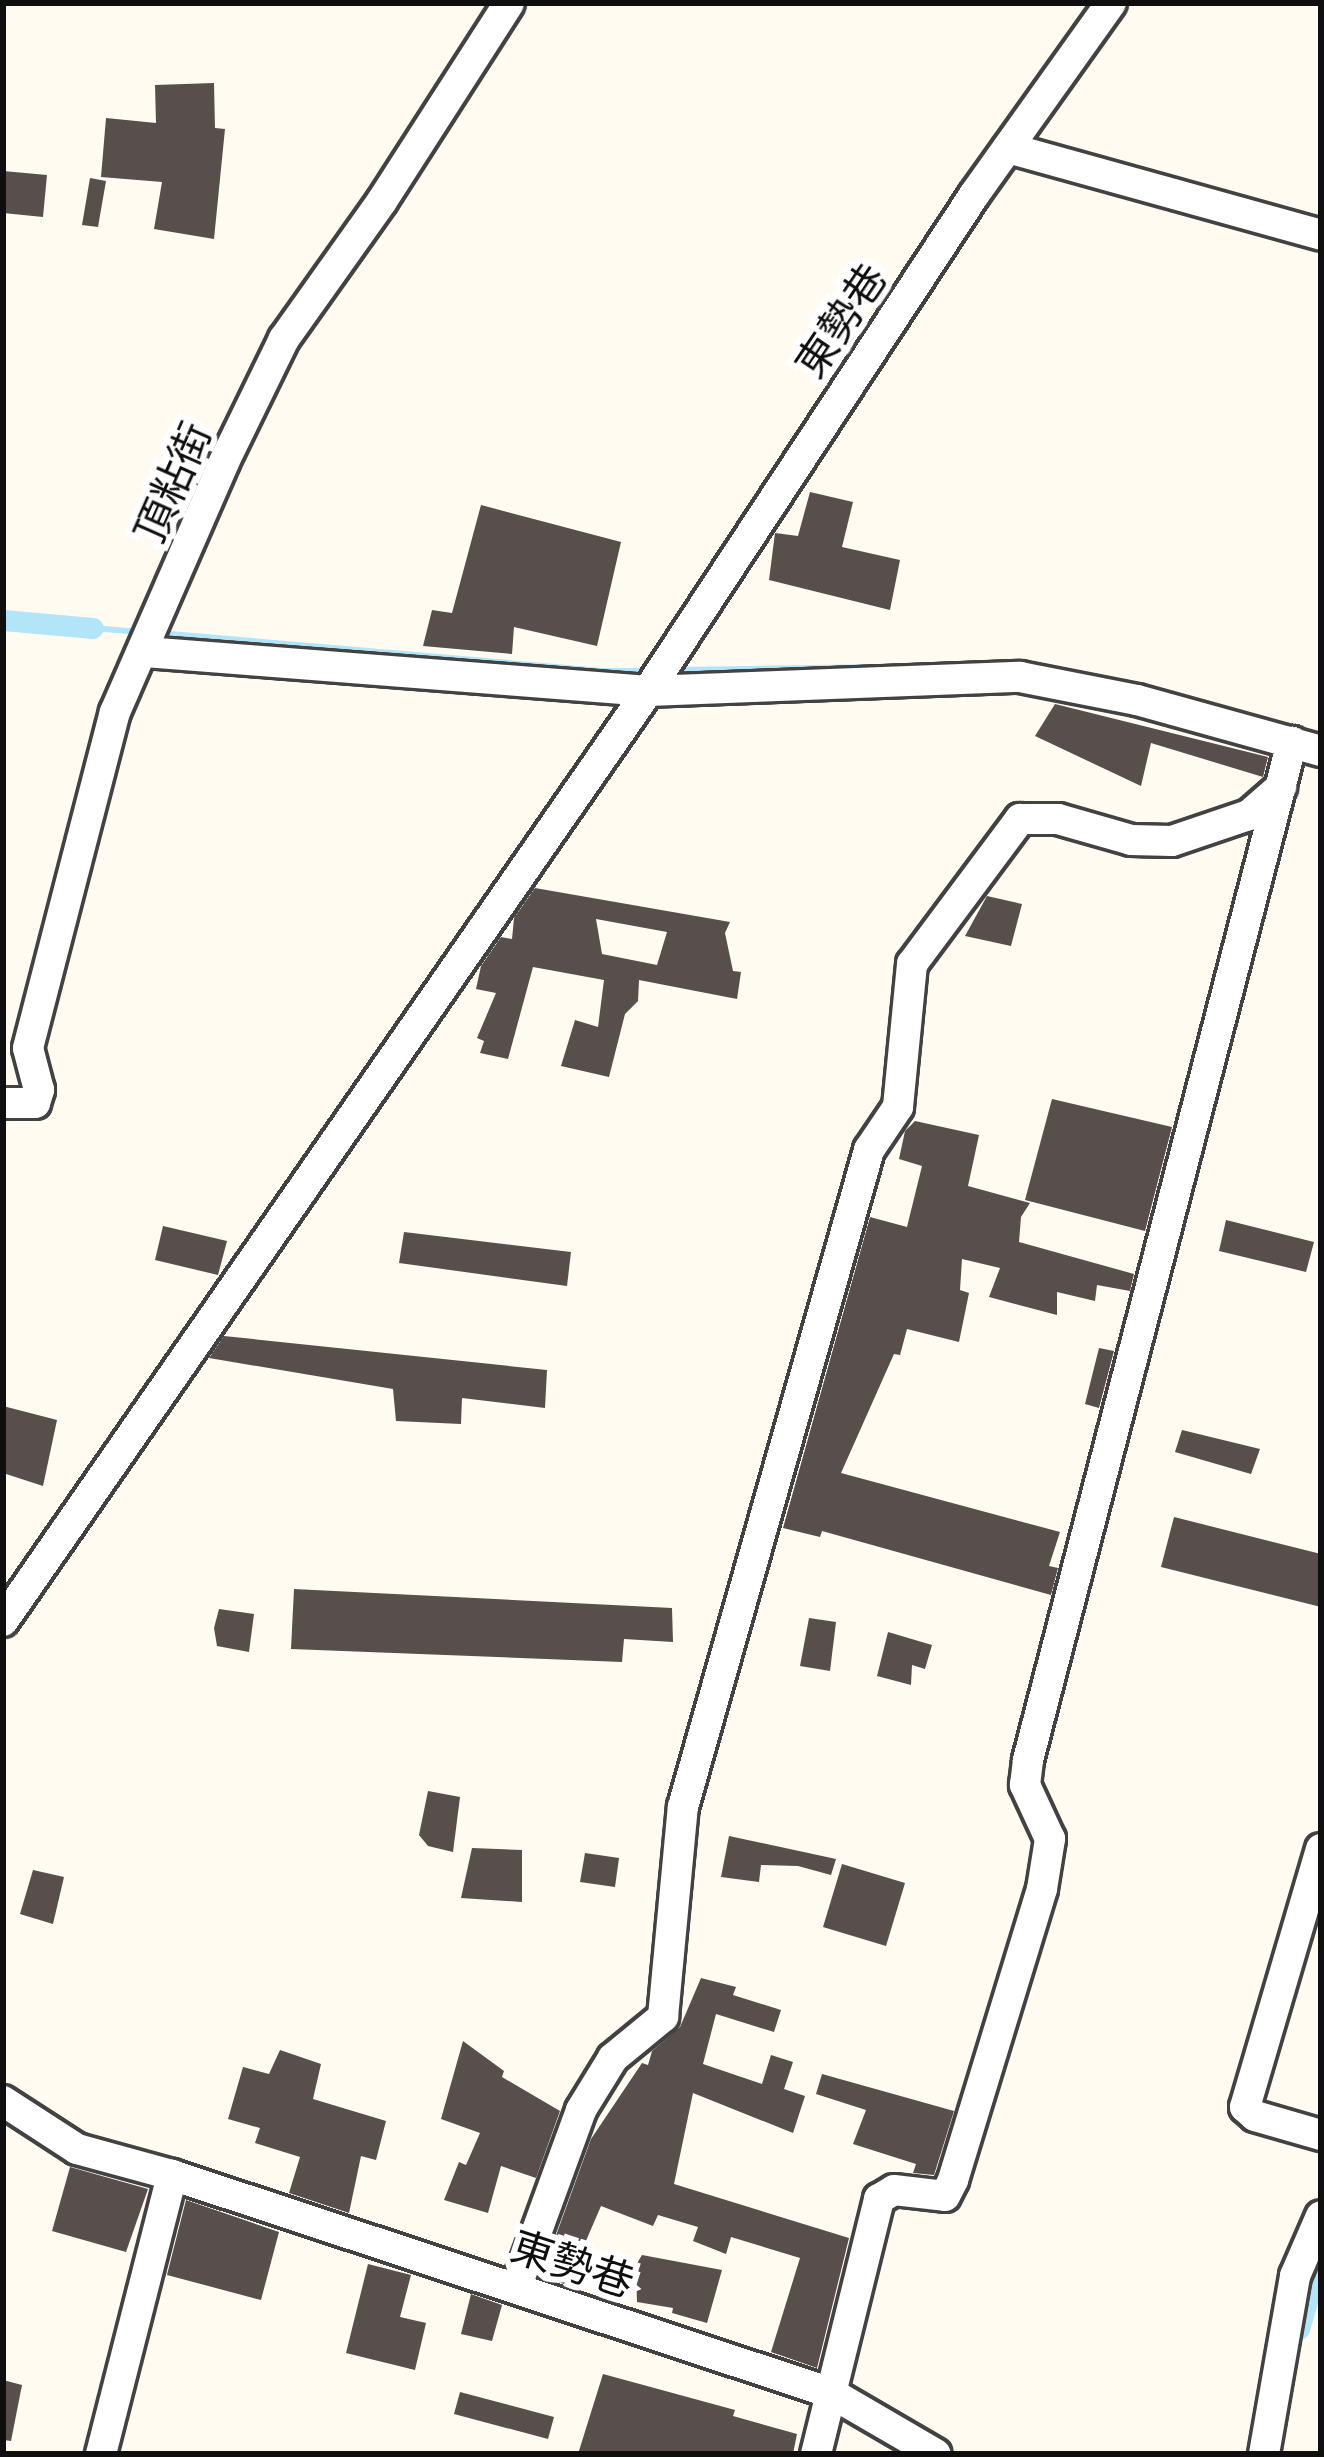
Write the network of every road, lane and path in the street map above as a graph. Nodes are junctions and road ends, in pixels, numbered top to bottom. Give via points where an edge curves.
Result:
1 (509, 3) edge
2 (1112, 3) edge
3 (1008, 148) junction
4 (1321, 235) edge
5 (145, 652) junction
6 (648, 691) junction
7 (1306, 746) edge
8 (1281, 787) junction
9 (15, 1045) edge
10 (3, 1103) edge
11 (3, 1621) edge
12 (1321, 1849) edge
13 (3, 2102) edge
14 (1321, 2134) edge
15 (172, 2175) junction
16 (1321, 2216) edge
17 (516, 2288) junction
18 (832, 2393) junction
19 (101, 2454) edge
20 (816, 2454) edge
21 (937, 2454) edge
22 (1264, 2454) edge

1 - 5 street, 頂粘街 via 284,339
2 - 3 street, 東勢巷
3 - 4 street
3 - 6 street, 東勢巷
5 - 6 street
5 - 9 street, 頂粘街 via 115,712
6 - 7 street via 1020,677
6 - 11 street
7 - 8 street
8 - 17 street via 1249,815 1172,841 1020,819 912,964 898,1107 869,1150 682,1807 663,2017 613,2058 581,2110
8 - 18 street via 1028,1760 1025,1785 1050,1838 1042,1889 945,2196 893,2190 880,2199
9 - 10 street, 頂粘街 via 39,1090 34,1103
12 - 14 street via 1246,2107
13 - 15 street via 77,2150
15 - 17 street, 東勢巷
15 - 19 street
16 - 22 street via 1295,2276
17 - 18 street, 東勢巷
18 - 20 street
18 - 21 street, 東勢巷

